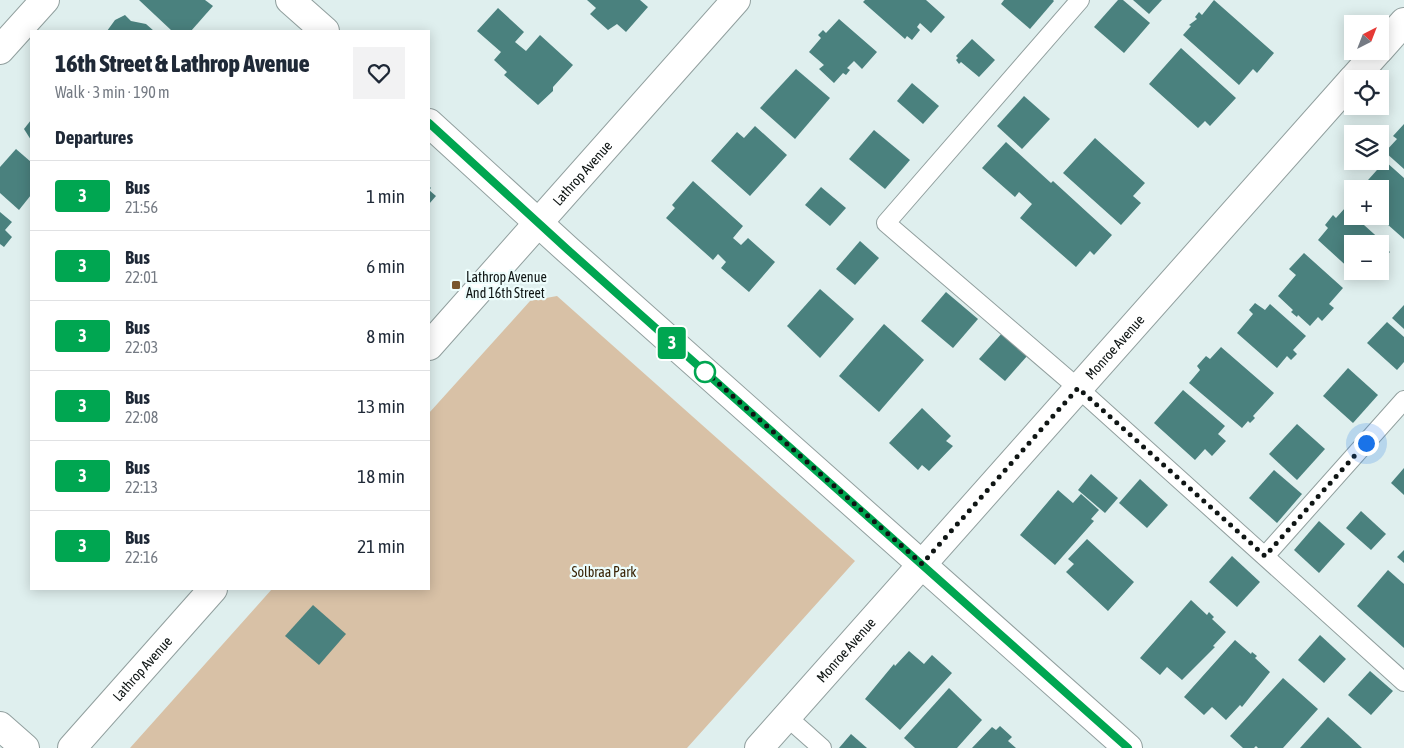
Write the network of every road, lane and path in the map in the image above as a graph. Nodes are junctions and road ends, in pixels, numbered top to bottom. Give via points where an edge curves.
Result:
1 (44, 0) edge
2 (290, 0) edge
3 (736, 0) edge
4 (1080, 0) edge
5 (1404, 22) edge
6 (324, 30) edge
7 (1389, 39) edge
8 (0, 50) edge
9 (1370, 60) edge
10 (1361, 70) edge
11 (1344, 89) edge
12 (430, 124) edge
13 (538, 223) junction
14 (430, 345) edge
15 (1078, 388) junction
16 (1404, 400) edge
17 (1265, 556) junction
18 (922, 564) junction
19 (212, 590) edge
20 (1404, 682) edge
21 (786, 716) junction
22 (0, 726) edge
23 (24, 748) edge
24 (72, 748) edge
25 (758, 748) edge
26 (822, 748) edge
27 (1128, 748) edge

1 - 8 street
2 - 6 street
3 - 13 street, Lathrop Avenue
4 - 15 lane via 886,223
5 - 7 street, Monroe Avenue
9 - 10 street, Monroe Avenue
11 - 15 street, Monroe Avenue
12 - 13 street
13 - 14 street, Lathrop Avenue
13 - 18 street
15 - 17 lane
15 - 18 street, Monroe Avenue
16 - 17 lane
17 - 20 lane
18 - 21 street, Monroe Avenue
18 - 27 street
19 - 24 street, Lathrop Avenue
21 - 25 street, Monroe Avenue
21 - 26 lane
22 - 23 street

